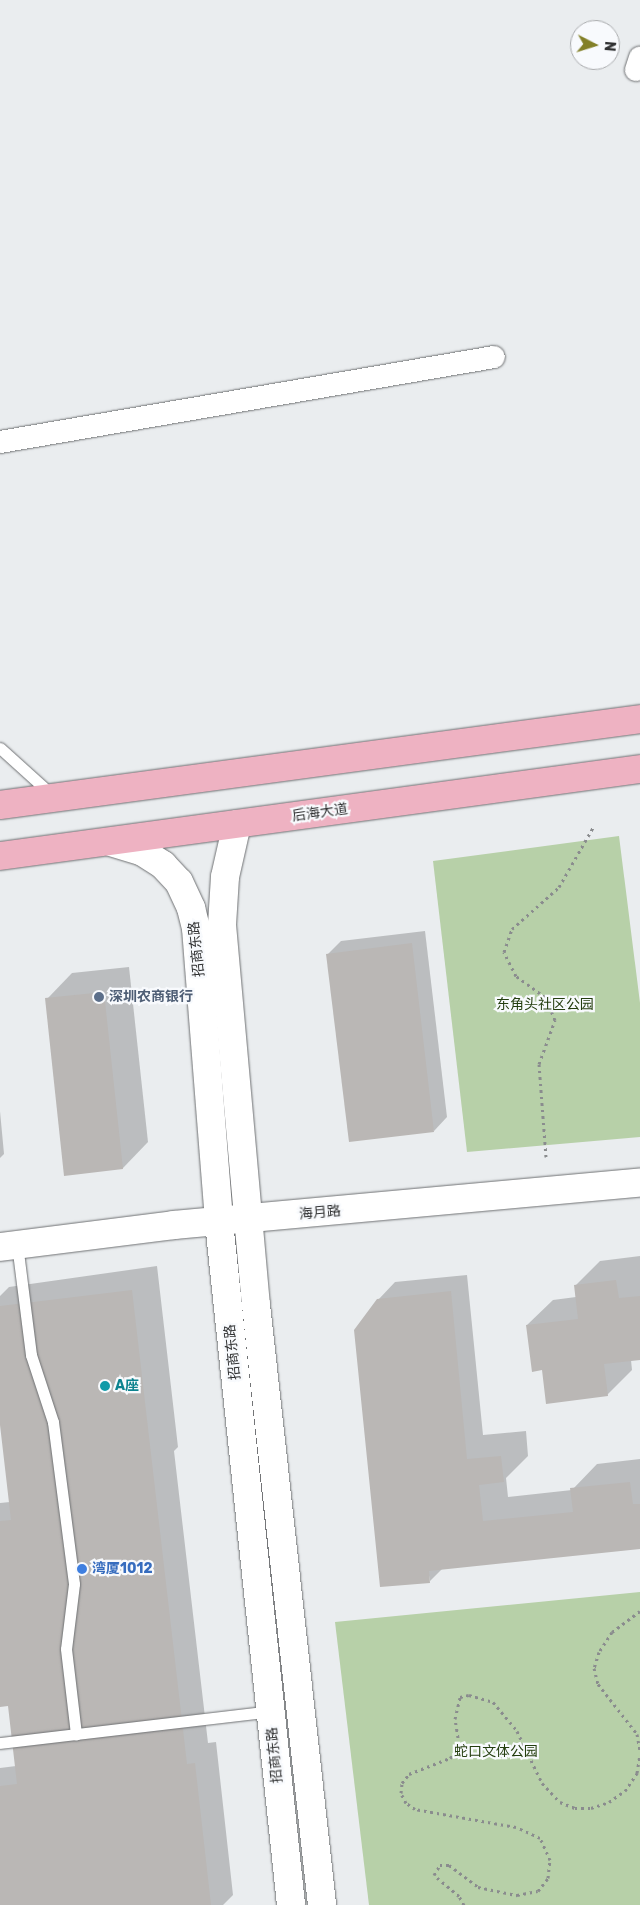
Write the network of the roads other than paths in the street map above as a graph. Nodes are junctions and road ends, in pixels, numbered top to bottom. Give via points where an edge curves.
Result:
1 (494, 357) dead end
2 (0, 442) edge
3 (640, 719) edge
4 (0, 748) edge
5 (640, 769) edge
6 (55, 798) junction
7 (0, 805) edge
8 (238, 824) junction
9 (111, 842) junction
10 (0, 856) edge
11 (640, 1183) edge
12 (248, 1219) junction
13 (219, 1222) junction
14 (9, 1245) edge
15 (271, 1711) junction
16 (76, 1734) junction
17 (0, 1743) edge
18 (291, 1905) edge
19 (322, 1905) edge

1 - 2 street
3 - 6 main road
4 - 6 lane
5 - 8 main road, 后海大道
6 - 7 main road
8 - 9 main road, 后海大道
8 - 12 street, 招商东路 via 225,877 222,925
9 - 10 main road, 后海大道
9 - 13 street, 招商东路 via 141,852 163,865 179,882 191,908 196,928
11 - 12 street, 海月路
12 - 13 street, 海月路
12 - 19 street, 招商东路
13 - 14 street, 海月路
13 - 15 street, 招商东路
14 - 16 lane via 30,1355 54,1422 74,1584 66,1649
15 - 16 lane
15 - 18 street, 招商东路
16 - 17 lane

